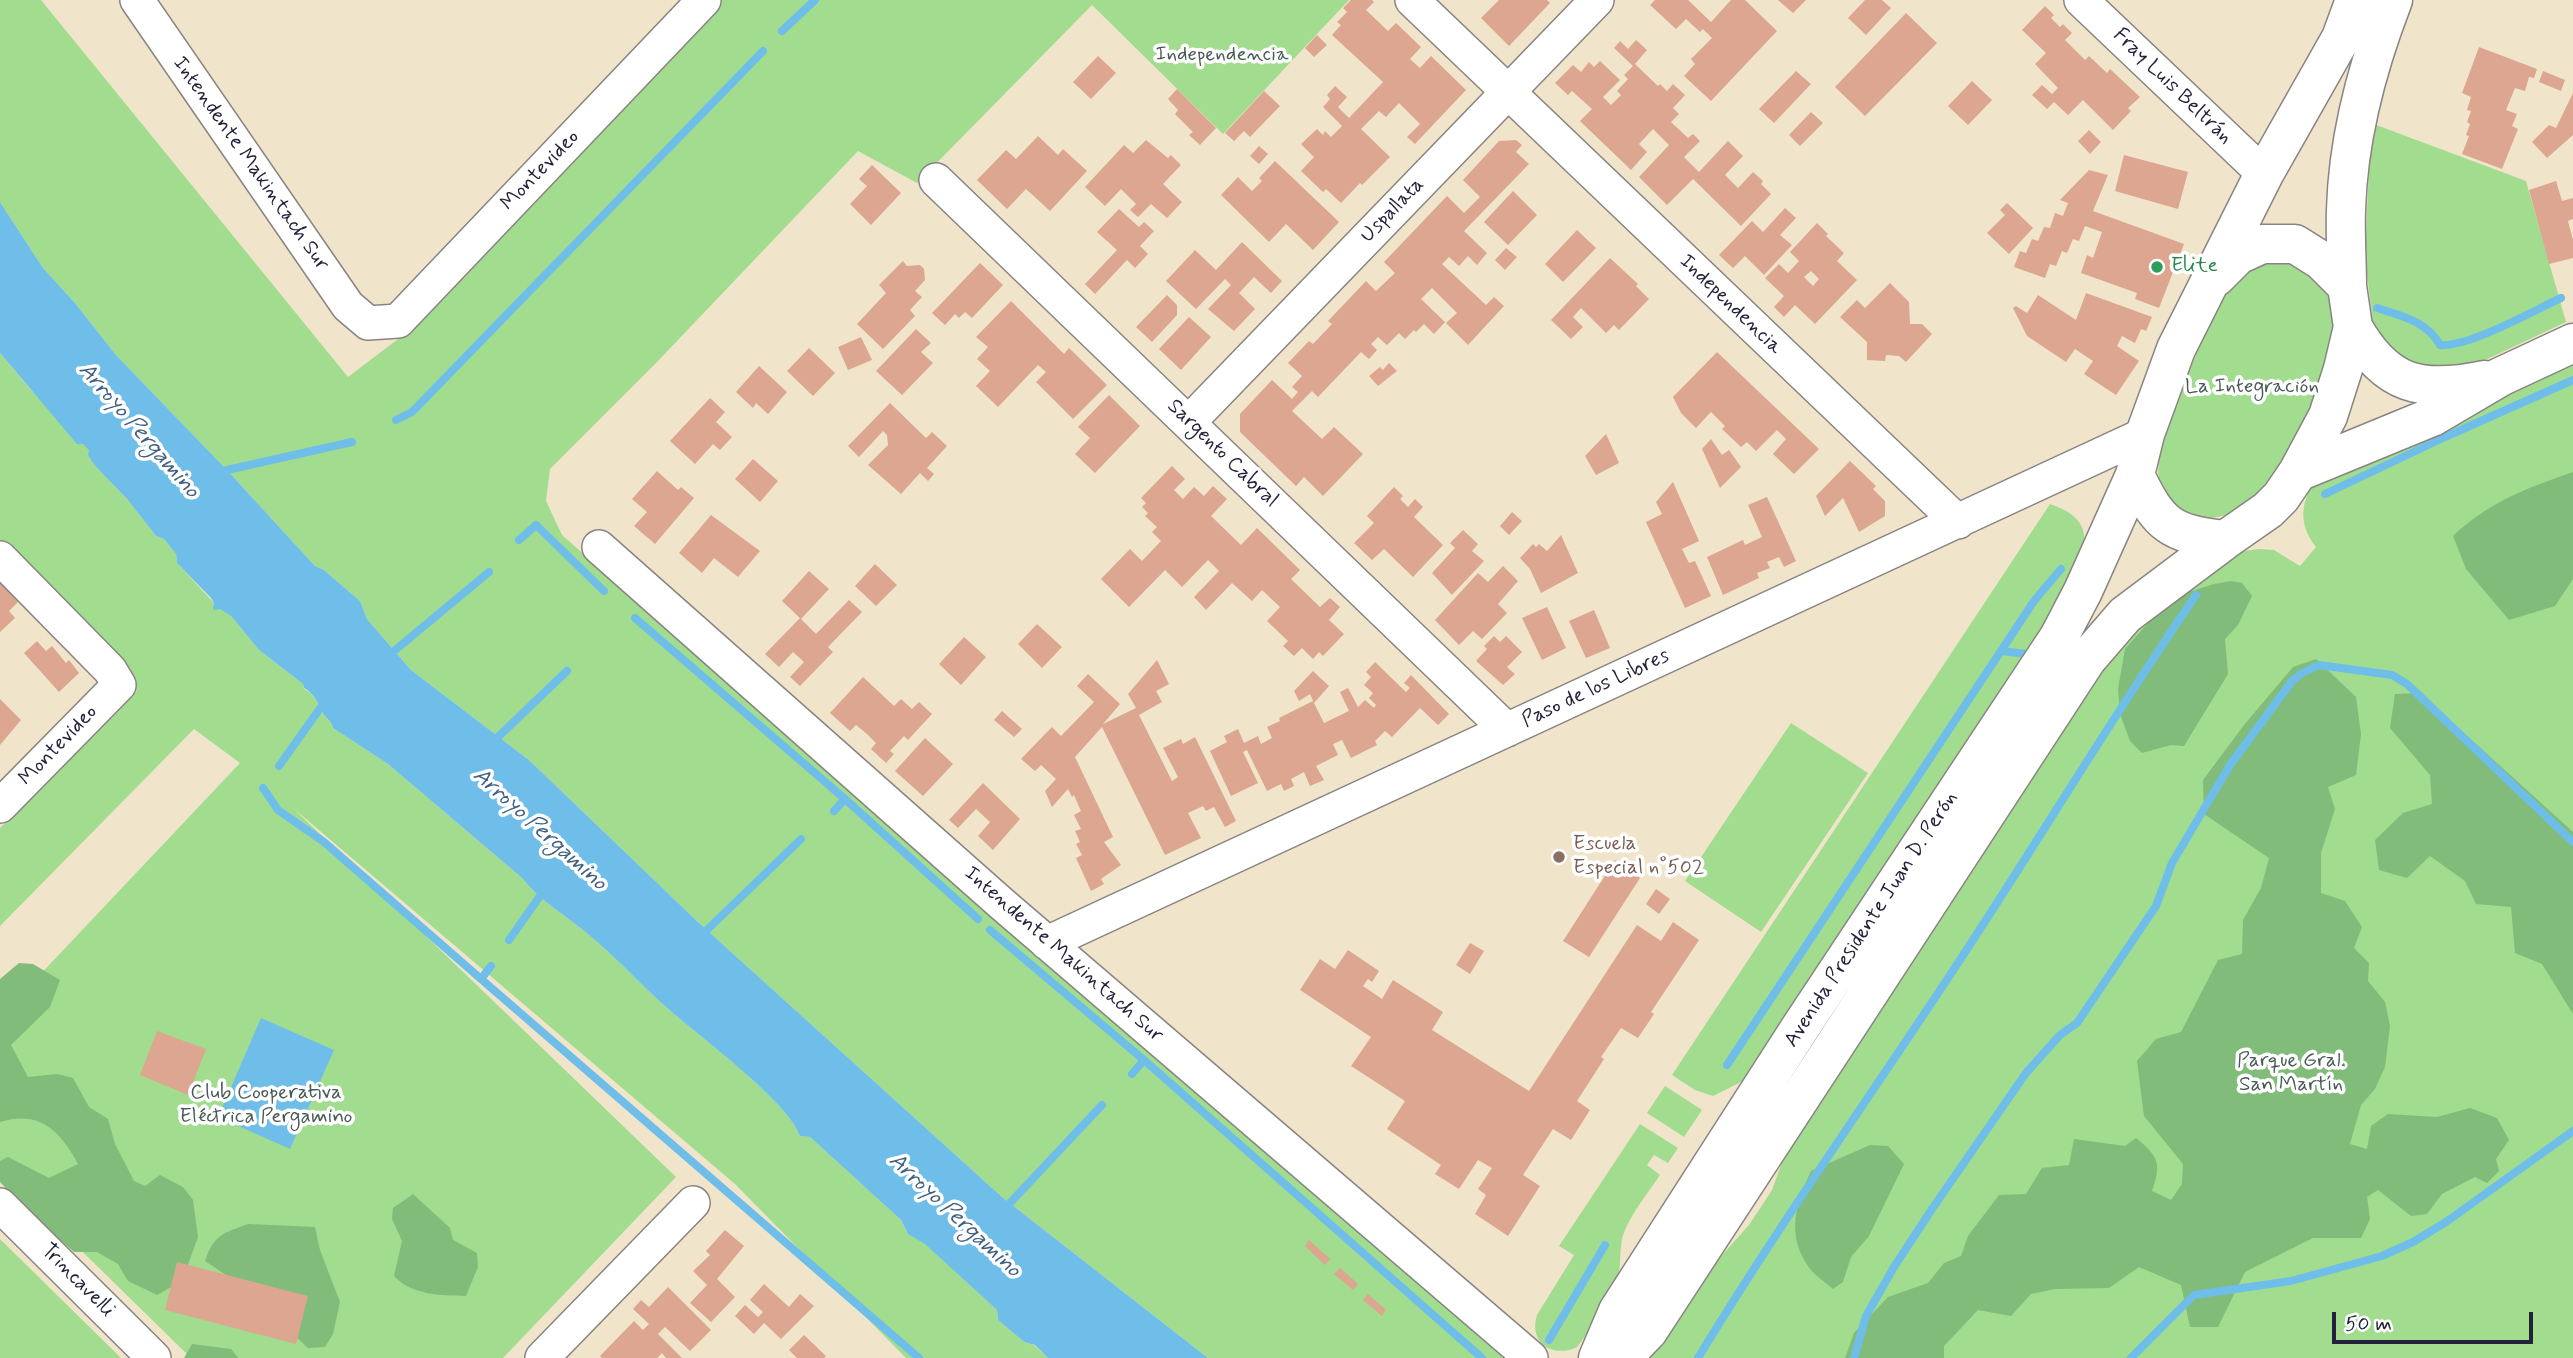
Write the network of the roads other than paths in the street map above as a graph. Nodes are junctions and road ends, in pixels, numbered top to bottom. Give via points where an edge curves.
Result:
1 (137, 0) edge
2 (704, 0) edge
3 (1412, 0) edge
4 (1597, 0) edge
5 (2081, 0) edge
6 (2355, 0) edge
7 (2393, 0) edge
8 (1508, 92) junction
9 (2264, 174) junction
10 (936, 180) dead end
11 (2347, 286) junction
12 (2206, 290) junction
13 (368, 323) joint
14 (2353, 327) junction
15 (2573, 343) edge
16 (2500, 377) junction
17 (1189, 422) junction
18 (2145, 435) junction
19 (2298, 472) junction
20 (2135, 475) junction
21 (1958, 522) junction
22 (2225, 540) junction
23 (599, 547) dead end
24 (0, 558) edge
25 (1507, 730) junction
26 (0, 807) edge
27 (1047, 943) junction
28 (693, 1203) dead end
29 (0, 1205) edge
30 (154, 1358) edge
31 (542, 1358) edge
32 (1531, 1358) edge
33 (1598, 1358) edge
34 (1622, 1358) edge

1 - 13 street, Intendente Makintach Sur via 348,306
2 - 13 street, Montevideo via 398,321
3 - 8 street, Independencia
4 - 8 street, Uspallata
5 - 9 street, Fray Luis Beltrán
6 - 9 main road, Avenida Presidente Juan D. Perón via 2341,38
7 - 11 main road, Avenida Presidente Juan D. Perón via 2361,97 2350,159
8 - 17 street, Uspallata
8 - 21 street, Independencia
9 - 12 main road, Avenida Presidente Juan D. Perón
10 - 17 street, Sargento Cabral
11 - 12 main road, Avenida Presidente Juan D. Perón via 2322,261 2295,244 2262,244 2238,255
11 - 14 main road, Avenida Presidente Juan D. Perón
12 - 18 main road, Avenida Presidente Juan D. Perón via 2176,349
14 - 16 main road via 2366,350 2389,373 2421,385 2453,386
14 - 19 main road, Avenida Presidente Juan D. Perón via 2328,416
15 - 16 main road
16 - 19 main road via 2432,417
17 - 25 street, Sargento Cabral
18 - 20 main road, Avenida Presidente Juan D. Perón
18 - 21 street, Paso de los Libres
19 - 22 main road, Avenida Presidente Juan D. Perón via 2268,510
20 - 22 main road via 2149,504 2167,524 2192,536
20 - 33 main road, Avenida Presidente Juan D. Perón via 2059,637 1618,1311
21 - 25 street, Paso de los Libres
22 - 34 main road, Avenida Presidente Juan D. Perón via 2125,615 2087,659 1648,1331
23 - 27 street, Intendente Makintach Sur
24 - 26 street, Montevideo via 110,670 119,685
25 - 27 street, Paso de los Libres
27 - 32 street, Intendente Makintach Sur
28 - 31 street
29 - 30 street, Trincavelli

